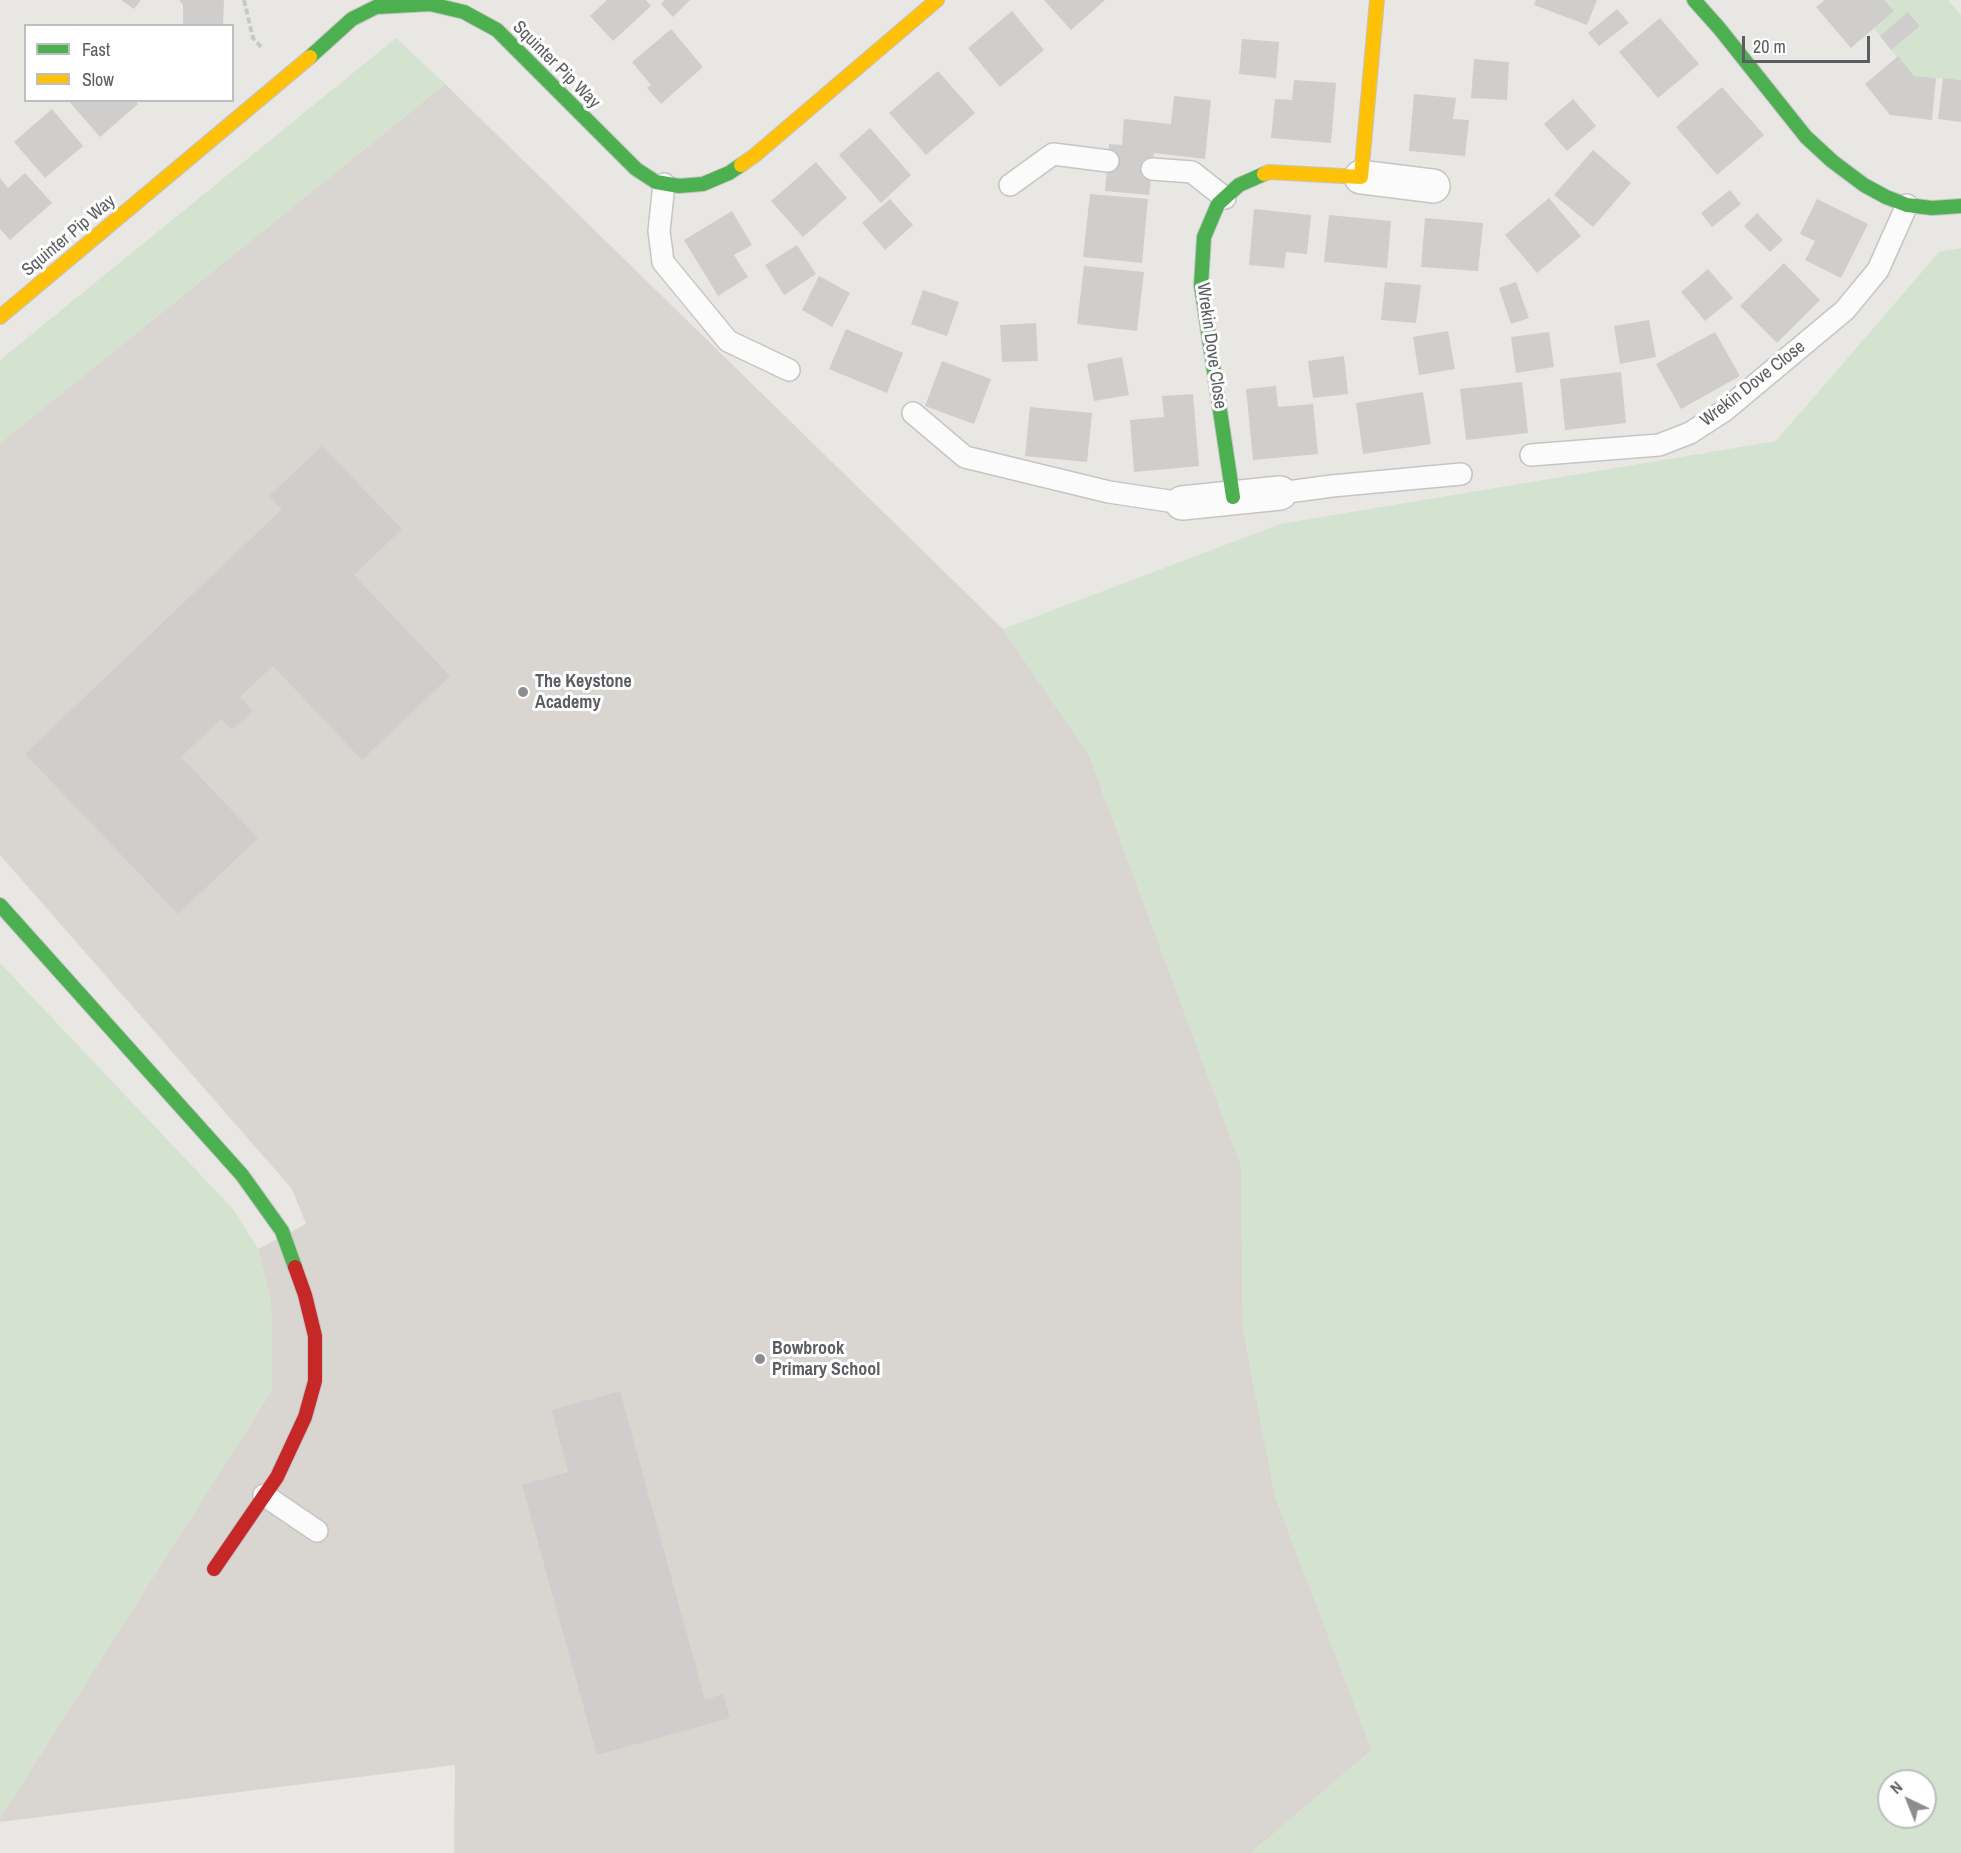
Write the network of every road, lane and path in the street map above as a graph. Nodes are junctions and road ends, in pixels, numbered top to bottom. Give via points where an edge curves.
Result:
1 (244, 0) edge
2 (937, 0) edge
3 (1377, 0) edge
4 (1694, 0) edge
5 (398, 3) edge
6 (269, 56) dead end
7 (1108, 161) dead end
8 (1152, 169) dead end
9 (1361, 177) junction
10 (664, 183) junction
11 (1010, 185) dead end
12 (1433, 186) dead end
13 (1225, 198) junction
14 (1907, 205) junction
15 (1961, 206) edge
16 (0, 317) edge
17 (789, 370) dead end
18 (913, 413) dead end
19 (1531, 454) dead end
20 (1461, 474) dead end
21 (1280, 493) joint
22 (1233, 497) junction
23 (1182, 503) joint
24 (0, 905) edge
25 (264, 1495) junction
26 (317, 1531) dead end
27 (214, 1569) dead end

1 - 6 path via 253,38
2 - 10 street, Squinter Pip Way via 729,173 703,184
3 - 9 street
4 - 14 street via 1806,136 1864,185
5 - 10 street, Squinter Pip Way via 430,4 464,12 497,30 636,169
5 - 16 street, Squinter Pip Way via 376,7 352,20
7 - 11 lane via 1053,154
8 - 13 lane via 1192,172
9 - 12 street
9 - 13 street, Wrekin Dove Close via 1269,172 1239,185
10 - 17 lane via 659,231 663,262 728,341
13 - 22 street, Wrekin Dove Close via 1218,204 1204,237 1201,285
14 - 15 street
14 - 19 lane, Wrekin Dove Close via 1878,270 1845,310 1724,411 1690,433 1659,445
18 - 23 lane via 965,457 1109,492
20 - 21 lane
21 - 22 street
22 - 23 street
24 - 25 street via 242,1175 282,1231 315,1336 315,1381 305,1417 277,1477
25 - 26 lane
25 - 27 street

